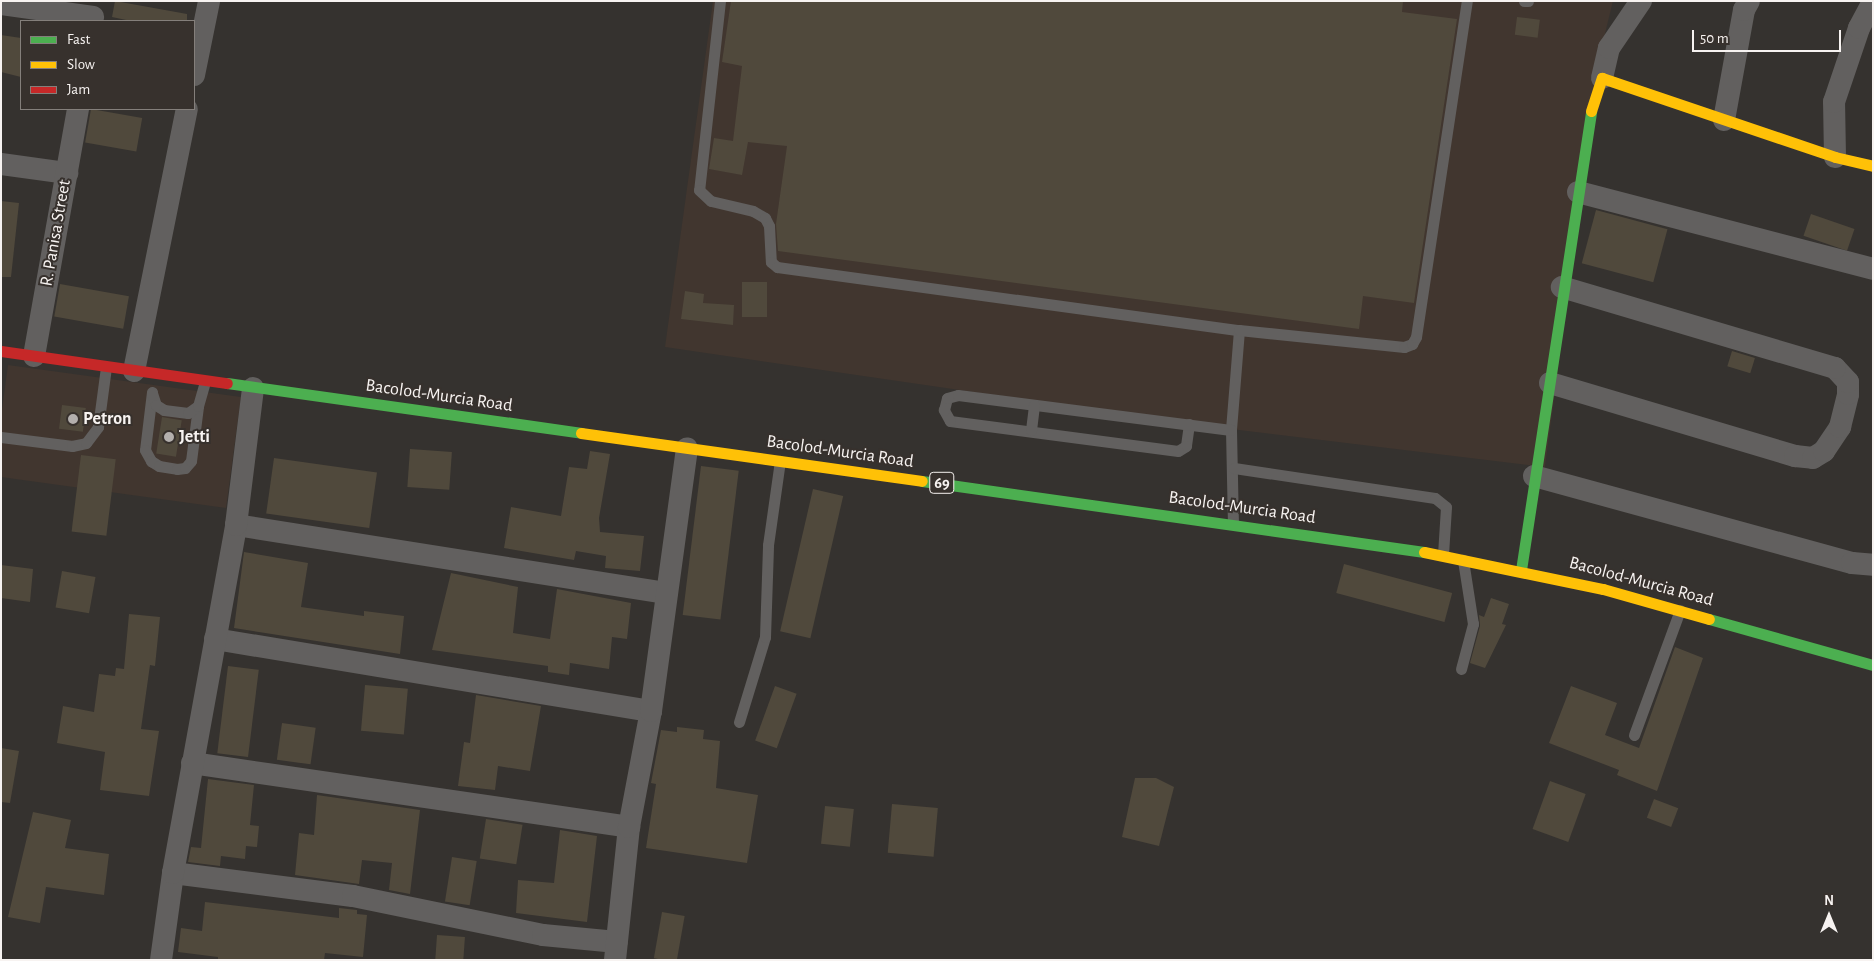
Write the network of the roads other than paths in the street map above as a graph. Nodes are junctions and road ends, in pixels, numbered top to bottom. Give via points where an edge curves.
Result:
1 (209, 1) edge
2 (720, 1) edge
3 (1467, 1) edge
4 (1524, 1) edge
5 (1528, 1) edge
6 (1640, 1) edge
7 (1749, 1) edge
8 (1873, 2) edge
9 (1, 4) edge
10 (94, 13) edge
11 (195, 70) edge
12 (1602, 78) junction
13 (78, 110) edge
14 (187, 110) edge
15 (1724, 120) junction
16 (1835, 157) junction
17 (1, 164) edge
18 (1873, 166) edge
19 (67, 173) junction
20 (1578, 192) junction
21 (1873, 269) edge
22 (1562, 287) junction
23 (1239, 330) junction
24 (1, 352) edge
25 (34, 356) junction
26 (106, 367) junction
27 (142, 372) junction
28 (205, 381) junction
29 (1550, 383) junction
30 (253, 388) junction
31 (152, 392) junction
32 (1034, 405) junction
33 (198, 406) junction
34 (1189, 424) junction
35 (1031, 430) junction
36 (1232, 430) junction
37 (1, 437) edge
38 (687, 448) junction
39 (780, 461) junction
40 (1234, 468) junction
41 (1534, 476) junction
42 (1233, 524) junction
43 (236, 526) junction
44 (1443, 555) junction
45 (1463, 559) junction
46 (1873, 565) edge
47 (1521, 570) junction
48 (667, 593) junction
49 (1680, 610) junction
50 (215, 639) junction
51 (1873, 665) edge
52 (1461, 669) dead end
53 (651, 711) junction
54 (739, 722) dead end
55 (1634, 735) dead end
56 (192, 763) junction
57 (629, 827) junction
58 (172, 873) junction
59 (616, 951) edge
60 (161, 960) edge

1 - 11 street
2 - 23 lane via 699,190 711,201 765,218 769,226 771,262 777,267
3 - 23 lane via 1416,338 1412,344 1404,347
4 - 5 lane
6 - 12 street via 1609,48
7 - 15 street via 1744,10
8 - 16 street via 1858,28 1834,102
9 - 10 street
12 - 15 main road
12 - 20 main road via 1588,122
13 - 19 street, R. Panisa Street
14 - 27 street
15 - 16 main road
16 - 18 main road
17 - 19 street
19 - 25 street, R. Panisa Street
20 - 21 street
20 - 22 main road
22 - 29 main road
22 - 29 street via 1835,368 1848,382 1848,394 1840,427 1824,451 1813,458 1795,456
23 - 36 lane
24 - 25 main road, Bacolod-Murcia Road / 69
25 - 26 main road, Bacolod-Murcia Road / 69
26 - 27 main road, Bacolod-Murcia Road / 69
26 - 37 lane via 98,427 86,443 72,446
27 - 28 main road, Bacolod-Murcia Road / 69
27 - 31 lane
28 - 30 main road, Bacolod-Murcia Road / 69
28 - 33 lane
29 - 41 main road
30 - 38 main road, Bacolod-Murcia Road / 69
30 - 43 street
31 - 33 lane via 156,405 164,410 188,412
31 - 33 lane via 146,450 151,461 160,466 185,468 191,461
32 - 34 lane
32 - 35 lane
32 - 35 lane via 958,395 948,398 944,410 950,421
34 - 35 lane via 1186,446 1178,451
34 - 36 lane
36 - 40 lane
38 - 39 main road, Bacolod-Murcia Road / 69
38 - 48 street
39 - 42 main road, Bacolod-Murcia Road / 69
39 - 54 lane via 768,545 765,637
40 - 42 lane
40 - 44 lane via 1435,498 1446,507
41 - 46 street via 1852,563
41 - 47 main road
42 - 44 main road, Bacolod-Murcia Road / 69
43 - 48 street
43 - 50 street
44 - 45 main road, Bacolod-Murcia Road / 69
45 - 47 main road, Bacolod-Murcia Road / 69
45 - 52 lane via 1473,624
47 - 49 main road, Bacolod-Murcia Road / 69
48 - 53 street
49 - 51 main road, Bacolod-Murcia Road / 69
49 - 55 lane
50 - 53 street
50 - 56 street
53 - 57 street
56 - 57 street
56 - 58 street
57 - 59 street
58 - 59 street via 353,896
58 - 60 street

